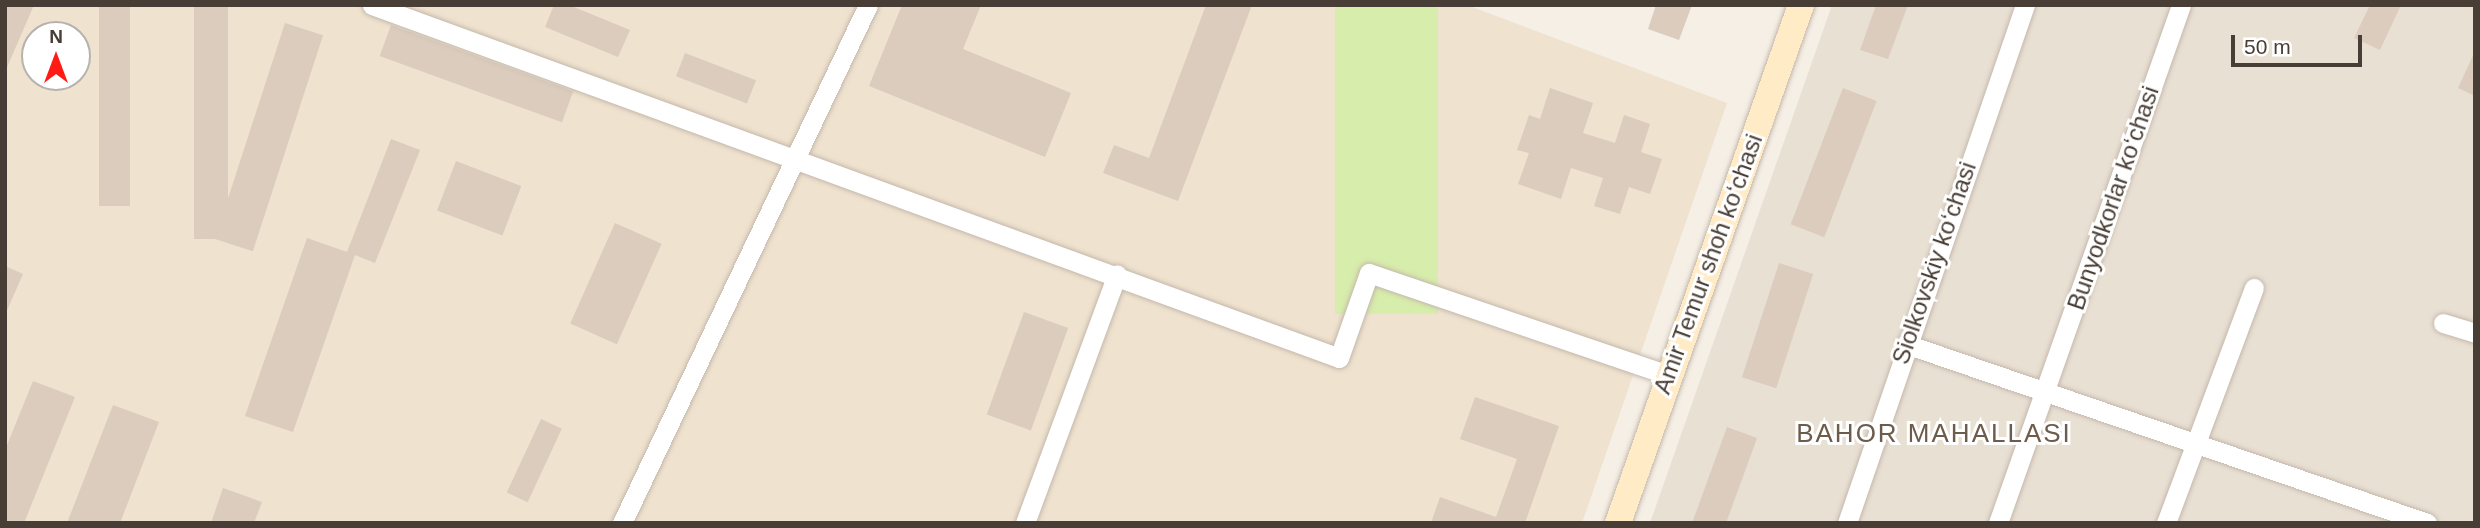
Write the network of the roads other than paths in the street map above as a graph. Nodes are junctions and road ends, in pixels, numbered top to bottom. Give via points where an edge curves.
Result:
1 (372, 5) edge
2 (868, 5) edge
3 (1801, 5) edge
4 (2025, 5) edge
5 (2181, 5) edge
6 (798, 161) junction
7 (1117, 274) junction
8 (2254, 288) dead end
9 (2442, 323) dead end
10 (2475, 334) edge
11 (1906, 344) junction
12 (1668, 375) junction
13 (2045, 390) junction
14 (2196, 443) junction
15 (622, 523) edge
16 (1025, 523) edge
17 (1618, 523) edge
18 (1847, 523) edge
19 (1998, 523) edge
20 (2165, 523) edge
21 (2427, 523) edge

1 - 6 street
2 - 6 street
3 - 12 main road, Amir Temur shoh ko‘chasi
4 - 11 street, Siolkovskiy ko‘chasi
5 - 13 street, Bunyodkorlar ko‘chasi
6 - 7 street
6 - 15 street
7 - 12 street via 1339,358 1369,273
7 - 16 street
8 - 14 street
9 - 10 street
11 - 13 street
11 - 18 street, Siolkovskiy ko‘chasi
12 - 17 main road, Amir Temur shoh ko‘chasi
13 - 14 street
13 - 19 street, Bunyodkorlar ko‘chasi
14 - 20 street
14 - 21 street

